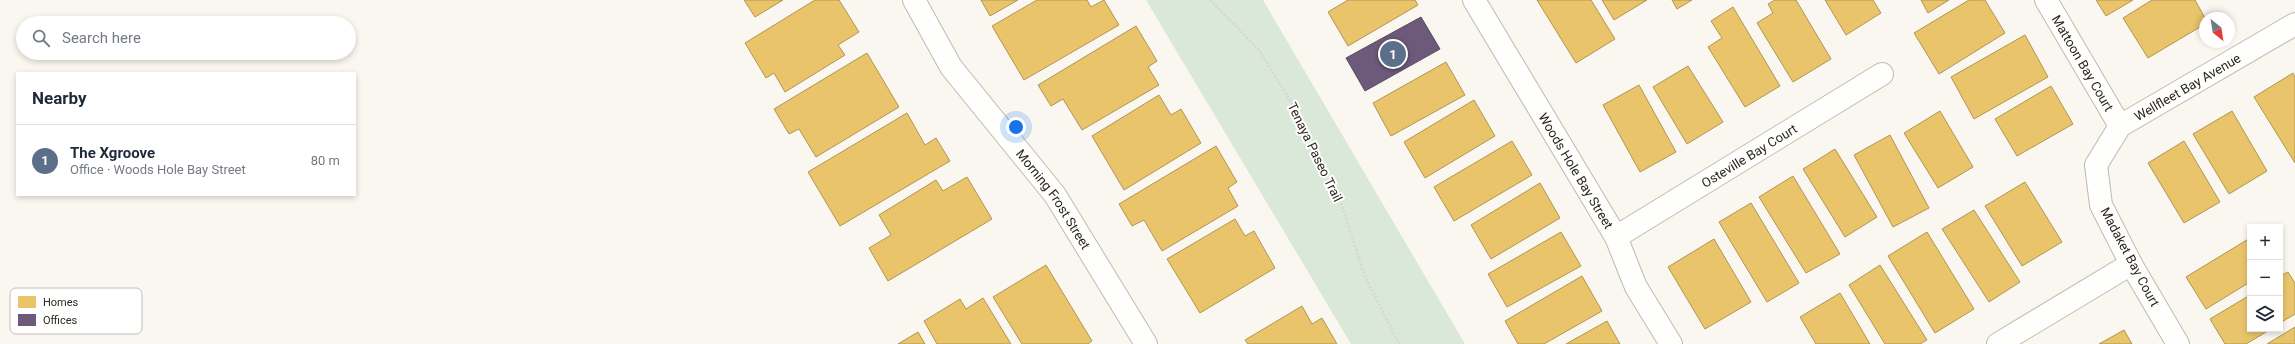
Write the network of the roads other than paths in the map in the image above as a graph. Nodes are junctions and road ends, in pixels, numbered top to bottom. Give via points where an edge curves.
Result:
1 (914, 0) edge
2 (1474, 0) edge
3 (2046, 0) edge
4 (2295, 24) edge
5 (1882, 74) dead end
6 (2120, 126) junction
7 (2096, 165) joint
8 (1616, 237) junction
9 (2131, 264) junction
10 (1146, 344) edge
11 (1671, 344) edge
12 (1998, 344) edge
13 (2178, 344) edge

1 - 10 street, Morning Frost Street via 951,67 1055,195
2 - 8 street, Woods Hole Bay Street
3 - 6 street, Mattoon Bay Court
4 - 6 street, Wellfleet Bay Avenue
5 - 8 street, Osteville Bay Court
6 - 7 street, Wellfleet Bay Avenue
7 - 9 street, Madaket Bay Court via 2101,205
8 - 11 street, Woods Hole Bay Street via 1636,287
9 - 12 street
9 - 13 street, Madaket Bay Court

